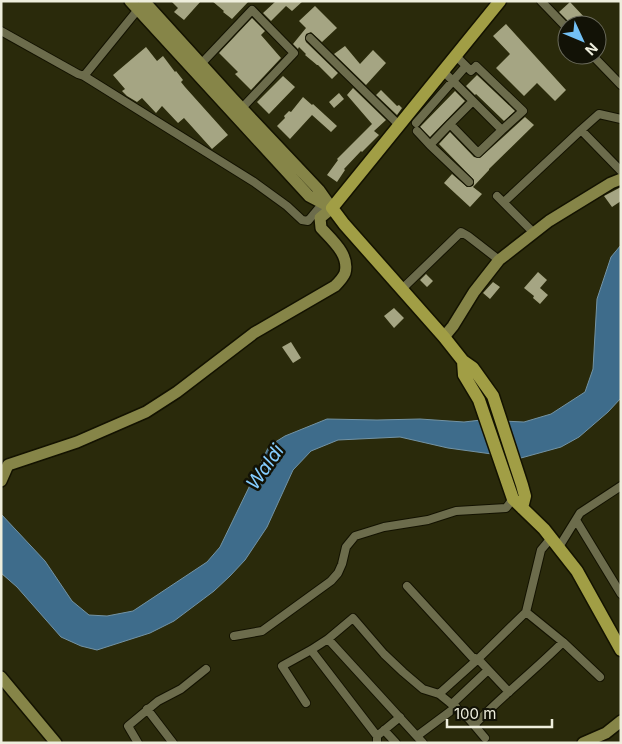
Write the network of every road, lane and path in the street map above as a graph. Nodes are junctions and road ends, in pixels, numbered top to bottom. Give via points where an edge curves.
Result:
1 (500, 1) edge
2 (541, 1) edge
3 (141, 3) edge
4 (557, 18) edge
5 (1, 31) edge
6 (310, 38) dead end
7 (456, 56) junction
8 (201, 64) junction
9 (602, 65) edge
10 (466, 66) junction
11 (84, 76) junction
12 (448, 76) junction
13 (621, 84) edge
14 (473, 101) junction
15 (242, 108) junction
16 (621, 119) edge
17 (450, 124) junction
18 (399, 125) junction
19 (502, 130) junction
20 (581, 130) junction
21 (430, 145) junction
22 (621, 171) edge
23 (621, 179) edge
24 (470, 182) dead end
25 (498, 196) dead end
26 (504, 202) junction
27 (327, 206) junction
28 (534, 233) junction
29 (499, 260) junction
30 (402, 289) junction
31 (444, 337) junction
32 (463, 361) junction
33 (5, 465) edge
34 (1, 480) edge
35 (621, 486) edge
36 (518, 503) junction
37 (576, 520) junction
38 (555, 542) junction
39 (407, 586) dead end
40 (621, 594) edge
41 (526, 612) junction
42 (234, 636) dead end
43 (328, 639) junction
44 (563, 642) junction
45 (311, 650) junction
46 (621, 650) edge
47 (478, 659) junction
48 (206, 669) dead end
49 (488, 670) junction
50 (600, 676) dead end
51 (1, 677) edge
52 (509, 692) junction
53 (439, 694) junction
54 (306, 703) dead end
55 (454, 706) junction
56 (147, 709) junction
57 (400, 717) junction
58 (621, 721) edge
59 (474, 725) junction
60 (384, 730) junction
61 (417, 736) junction
62 (485, 738) dead end
63 (377, 739) edge
64 (56, 743) edge
65 (138, 743) edge
66 (173, 743) edge
67 (396, 743) edge
68 (423, 743) edge
69 (583, 743) edge

1 - 7 main road
2 - 4 street
3 - 8 street
3 - 11 street
3 - 27 street via 308,196
5 - 11 street
6 - 18 street
7 - 10 street
7 - 12 main road
8 - 15 street
8 - 15 street via 252,10 294,53
9 - 13 street
10 - 12 street
10 - 19 street via 471,71 476,66 523,111
11 - 27 street via 254,182 302,220 308,221
12 - 14 street
12 - 18 main road
12 - 21 street via 416,127
14 - 17 street
14 - 19 street
15 - 27 street via 319,190
16 - 20 street via 599,114
17 - 19 street via 478,154
17 - 21 street
18 - 27 main road
20 - 22 street
20 - 26 street
21 - 24 street
23 - 28 street
25 - 26 street
26 - 28 street
27 - 30 main road
27 - 33 street via 320,218 321,228 339,247 345,262 344,274 335,286 254,333 146,412 77,442
28 - 29 street
29 - 30 street via 461,232
29 - 31 street
30 - 31 main road
31 - 32 main road
32 - 36 main road via 464,375 478,400 505,478
32 - 36 main road via 473,368 493,396 525,496
33 - 34 street
35 - 37 street via 580,513
36 - 38 main road
36 - 42 street via 506,508 456,511 355,536 346,546 342,564 331,581 262,631
37 - 38 street
37 - 40 street
38 - 41 street via 541,550
38 - 46 main road via 577,571
39 - 47 street via 472,657
41 - 44 street
41 - 47 street
43 - 45 street
43 - 53 street via 353,618 403,672 423,688
43 - 57 street
44 - 50 street
44 - 52 street
45 - 54 street via 282,666
45 - 63 street
47 - 49 street
47 - 53 street
48 - 56 street via 181,689
49 - 52 street
49 - 55 street
51 - 64 street
52 - 59 street
53 - 55 street
55 - 59 street
55 - 61 street
56 - 65 street via 128,726
56 - 66 street
57 - 60 street
57 - 61 street
58 - 69 street via 606,733
59 - 62 street
60 - 63 street
60 - 67 street
61 - 68 street

